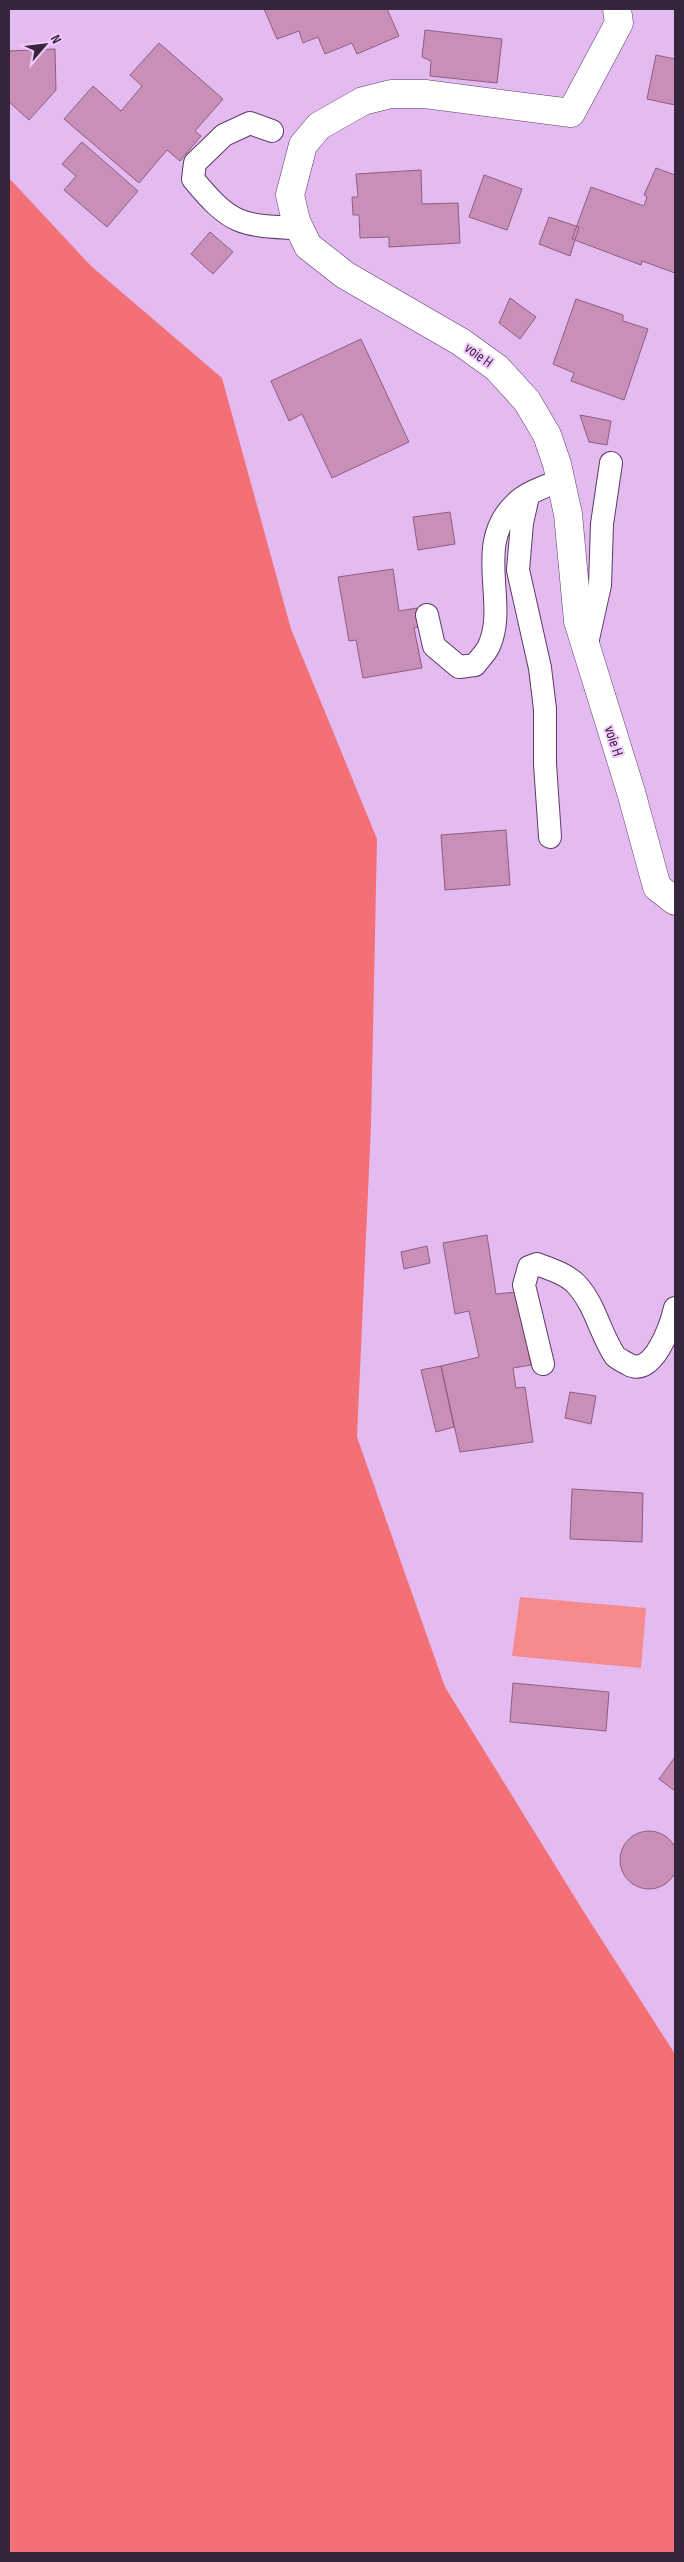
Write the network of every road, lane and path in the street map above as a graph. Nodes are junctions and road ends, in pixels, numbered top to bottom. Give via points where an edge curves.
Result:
1 (617, 9) edge
2 (272, 130) dead end
3 (299, 228) junction
4 (611, 463) dead end
5 (561, 480) junction
6 (528, 496) junction
7 (427, 615) dead end
8 (586, 648) junction
9 (550, 837) dead end
10 (675, 901) edge
11 (675, 1308) edge
12 (543, 1364) dead end

1 - 3 street, voie H via 620,23 571,113 425,94 391,94 363,101 319,126 303,145 290,195
2 - 3 lane via 250,123 224,135 195,163 194,179 211,200 236,220 256,227
3 - 5 street, voie H via 308,246 345,275 461,342 497,368 527,402 547,435
4 - 8 lane via 602,524 600,585
5 - 6 lane
5 - 8 street, voie H via 568,514 578,621
6 - 7 lane via 516,502 497,530 492,567 494,620 489,647 475,665 459,667 434,646
6 - 9 lane via 518,570 540,668 545,709
8 - 10 street, voie H via 657,887
11 - 12 lane via 658,1353 644,1365 633,1367 616,1357 598,1316 576,1283 556,1270 537,1264 528,1267 524,1285

